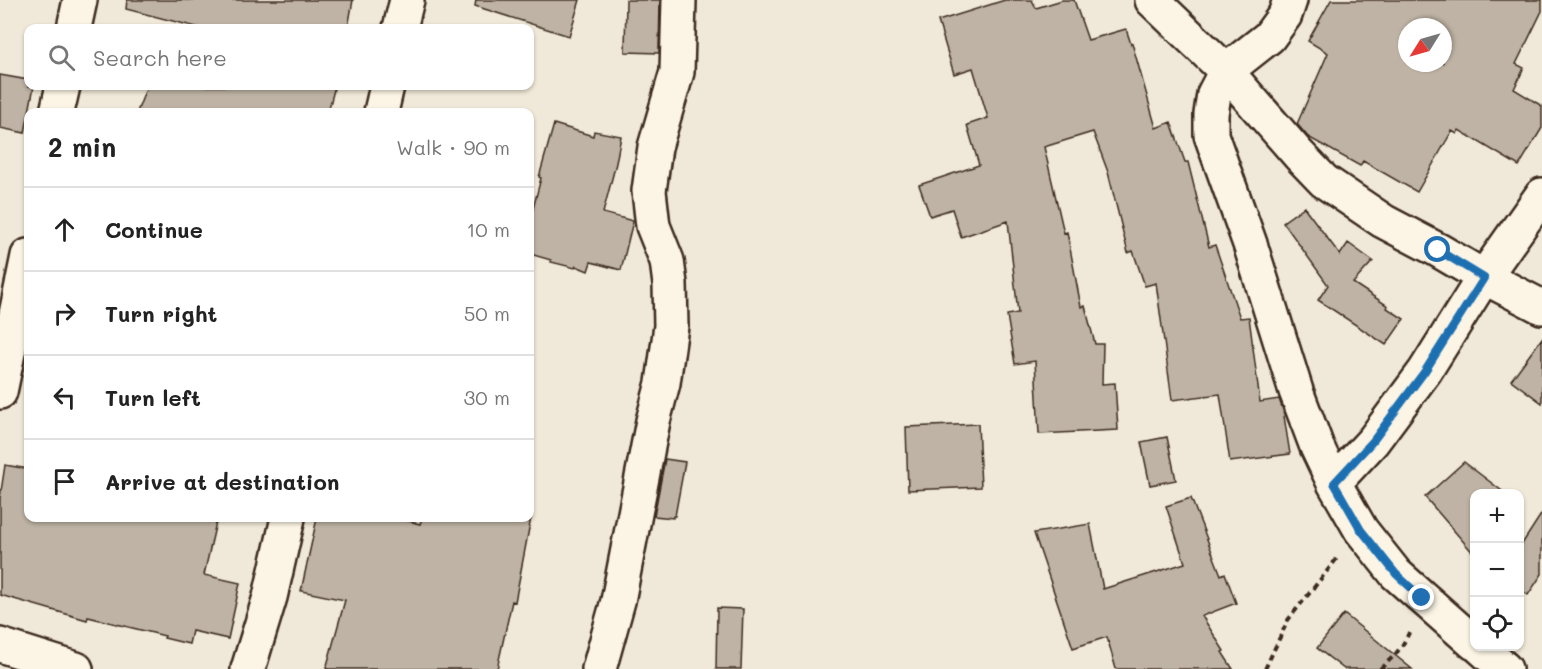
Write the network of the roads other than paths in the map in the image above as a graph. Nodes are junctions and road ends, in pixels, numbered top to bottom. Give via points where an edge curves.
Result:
1 (80, 0) edge
2 (407, 0) edge
3 (679, 0) edge
4 (1152, 0) edge
5 (1290, 0) edge
6 (75, 24) edge
7 (401, 24) edge
8 (1226, 71) junction
9 (62, 90) edge
10 (386, 90) edge
11 (58, 108) edge
12 (382, 108) edge
13 (1542, 195) edge
14 (24, 275) edge
15 (1484, 278) junction
16 (1542, 307) edge
17 (0, 392) edge
18 (1334, 483) junction
19 (287, 522) edge
20 (1470, 640) edge
21 (0, 645) edge
22 (1485, 651) edge
23 (76, 669) edge
24 (248, 669) edge
25 (599, 669) edge
26 (1505, 669) edge

1 - 6 street
2 - 7 street
3 - 25 street via 677,72 655,147 650,191 653,226 669,272 671,326 618,601
4 - 8 street
5 - 8 street via 1285,15 1269,37
8 - 15 street via 1324,181 1383,221
8 - 18 street via 1214,94 1211,135 1296,392
9 - 11 street
10 - 12 street
13 - 15 street
14 - 17 street
15 - 16 street
15 - 18 street via 1425,371 1373,441
18 - 20 street via 1361,530 1396,574
19 - 24 street
21 - 23 street
22 - 26 street

